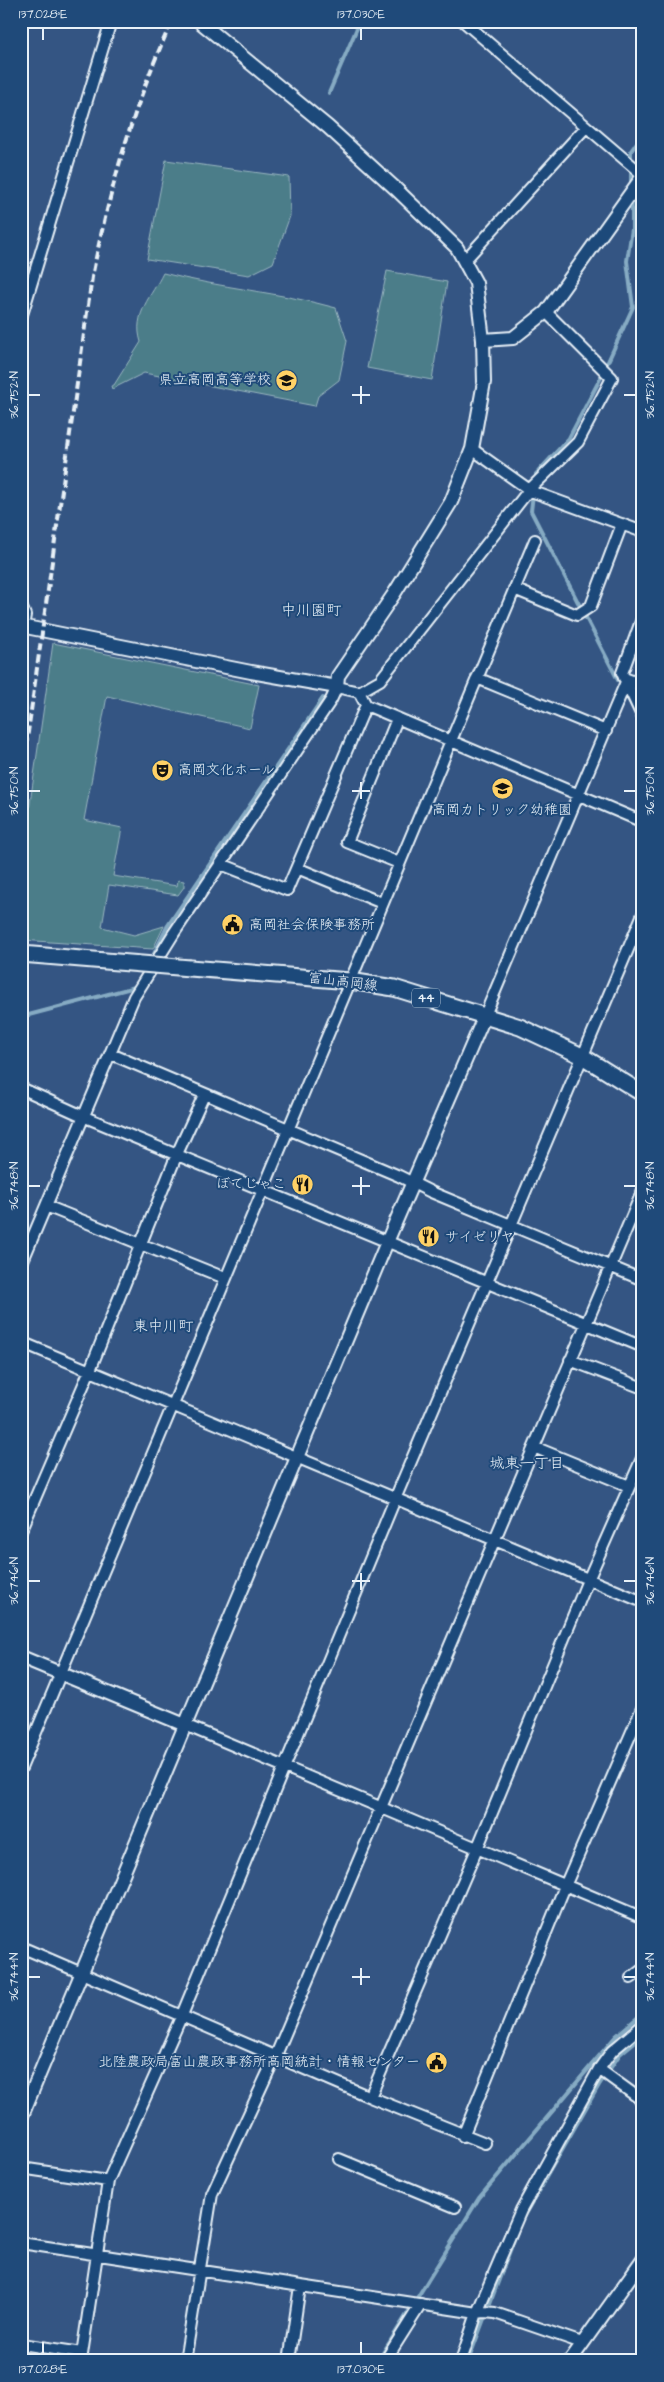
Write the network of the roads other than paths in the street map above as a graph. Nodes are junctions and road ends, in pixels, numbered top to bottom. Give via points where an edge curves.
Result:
1 (111, 21) edge
2 (199, 21) edge
3 (463, 21) edge
4 (586, 127) junction
5 (643, 175) edge
6 (465, 260) junction
7 (546, 312) junction
8 (21, 318) edge
9 (483, 340) junction
10 (472, 449) junction
11 (533, 490) junction
12 (622, 524) junction
13 (643, 532) edge
14 (535, 540) dead end
15 (514, 589) junction
16 (21, 606) edge
17 (643, 616) edge
18 (23, 626) edge
19 (21, 640) edge
20 (477, 678) junction
21 (625, 680) junction
22 (643, 685) edge
23 (337, 687) junction
24 (359, 692) junction
25 (366, 705) junction
26 (643, 718) edge
27 (397, 719) junction
28 (606, 731) junction
29 (450, 741) junction
30 (579, 796) junction
31 (643, 822) edge
32 (399, 863) junction
33 (221, 864) junction
34 (297, 868) junction
35 (382, 903) junction
36 (643, 914) edge
37 (21, 954) edge
38 (350, 981) junction
39 (485, 1015) junction
40 (110, 1054) junction
41 (582, 1056) junction
42 (21, 1088) edge
43 (643, 1094) edge
44 (204, 1095) junction
45 (85, 1117) junction
46 (288, 1131) junction
47 (177, 1154) junction
48 (413, 1182) junction
49 (264, 1190) junction
50 (643, 1190) edge
51 (46, 1206) junction
52 (512, 1225) junction
53 (387, 1242) junction
54 (140, 1245) junction
55 (21, 1265) edge
56 (610, 1266) junction
57 (225, 1278) junction
58 (643, 1280) edge
59 (488, 1282) junction
60 (586, 1322) junction
61 (21, 1342) edge
62 (643, 1347) edge
63 (570, 1360) junction
64 (90, 1370) junction
65 (643, 1388) edge
66 (173, 1405) junction
67 (534, 1447) junction
68 (298, 1456) junction
69 (643, 1456) edge
70 (629, 1486) junction
71 (395, 1500) junction
72 (21, 1531) edge
73 (494, 1540) junction
74 (588, 1580) junction
75 (643, 1602) edge
76 (21, 1657) edge
77 (61, 1673) junction
78 (643, 1706) edge
79 (186, 1725) junction
80 (21, 1768) edge
81 (284, 1768) junction
82 (381, 1809) junction
83 (477, 1849) junction
84 (565, 1886) junction
85 (643, 1918) edge
86 (21, 1947) edge
87 (643, 1969) edge
88 (83, 1973) junction
89 (631, 1978) dead end
90 (182, 2015) junction
91 (643, 2025) edge
92 (276, 2055) junction
93 (601, 2070) junction
94 (370, 2097) junction
95 (643, 2101) edge
96 (21, 2118) edge
97 (463, 2136) junction
98 (486, 2143) dead end
99 (339, 2159) dead end
100 (21, 2168) edge
101 (108, 2181) junction
102 (455, 2207) dead end
103 (21, 2244) edge
104 (96, 2256) junction
105 (643, 2259) edge
106 (199, 2272) junction
107 (300, 2286) junction
108 (421, 2304) junction
109 (485, 2313) junction
110 (582, 2343) junction
111 (21, 2344) edge
112 (82, 2357) edge
113 (185, 2361) edge
114 (288, 2361) edge
115 (385, 2361) edge
116 (461, 2361) edge
117 (570, 2361) edge

1 - 8 street
2 - 6 street via 328,127 457,248
3 - 4 street
4 - 5 street
4 - 6 street
5 - 7 street
6 - 9 street via 476,283
7 - 9 street via 512,338
7 - 11 street via 612,378 578,442
9 - 10 street via 484,382
10 - 11 street
10 - 23 street via 451,502 338,676
11 - 12 street
11 - 24 street via 380,680
12 - 13 street
12 - 15 street via 591,606 577,615
14 - 15 street
15 - 20 street
16 - 18 street via 24,610
17 - 21 street via 622,673
18 - 19 street
18 - 23 street
20 - 28 street
20 - 29 street
21 - 22 street
21 - 26 street
21 - 28 street
23 - 24 street
23 - 33 street
24 - 25 street
25 - 27 street
25 - 34 street
27 - 29 street
27 - 32 street via 347,842
28 - 30 street
29 - 30 street
29 - 32 street
30 - 31 street
30 - 39 street
32 - 35 street
33 - 34 street via 287,890
33 - 40 street via 134,997
34 - 35 street
35 - 38 street
36 - 41 street
37 - 38 main road, 富山高岡線 / 44, bridge
38 - 39 main road, 富山高岡線 / 44 via 394,988
38 - 46 street
39 - 41 main road, 富山高岡線 / 44 via 520,1027
39 - 48 street
40 - 44 street
40 - 45 street
41 - 43 main road, 富山高岡線 / 44
41 - 52 street
42 - 45 street
44 - 46 street
44 - 47 street
45 - 47 street
45 - 51 street
46 - 48 street
46 - 49 street
47 - 49 street
47 - 54 street
48 - 52 street
48 - 53 street
49 - 53 street
49 - 57 street
50 - 56 street
51 - 54 street
51 - 55 street
52 - 56 street
52 - 59 street
53 - 59 street
53 - 68 street
54 - 57 street
54 - 64 street
56 - 58 street
56 - 60 street
57 - 66 street
59 - 60 street
59 - 71 street
60 - 62 street
60 - 63 street
61 - 64 street
63 - 65 street
63 - 67 street
64 - 66 street
64 - 72 street
66 - 68 street
66 - 77 street
67 - 70 street
67 - 73 street
68 - 71 street
68 - 79 street
69 - 70 street
70 - 74 street
71 - 73 street
71 - 81 street
73 - 74 street
73 - 82 street
74 - 75 street
74 - 83 street
76 - 77 street
77 - 79 street
77 - 80 street
78 - 84 street
79 - 81 street
79 - 88 street
81 - 82 street
81 - 90 street
82 - 83 street
82 - 92 street
83 - 84 street
83 - 94 street
84 - 85 street
84 - 97 street
86 - 88 street
87 - 89 street
88 - 90 street
88 - 96 street
90 - 92 street
90 - 101 street
91 - 93 street via 612,2051
92 - 94 street
92 - 106 street via 212,2194
93 - 95 street
93 - 109 street via 521,2210
94 - 97 street
97 - 98 street
99 - 102 street
100 - 101 street
101 - 104 street
103 - 104 street
104 - 106 street
104 - 112 street
105 - 110 street
106 - 107 street
106 - 113 street
107 - 108 street
107 - 114 street
108 - 109 street
108 - 115 street
109 - 110 street
109 - 116 street
110 - 117 street
111 - 112 street

